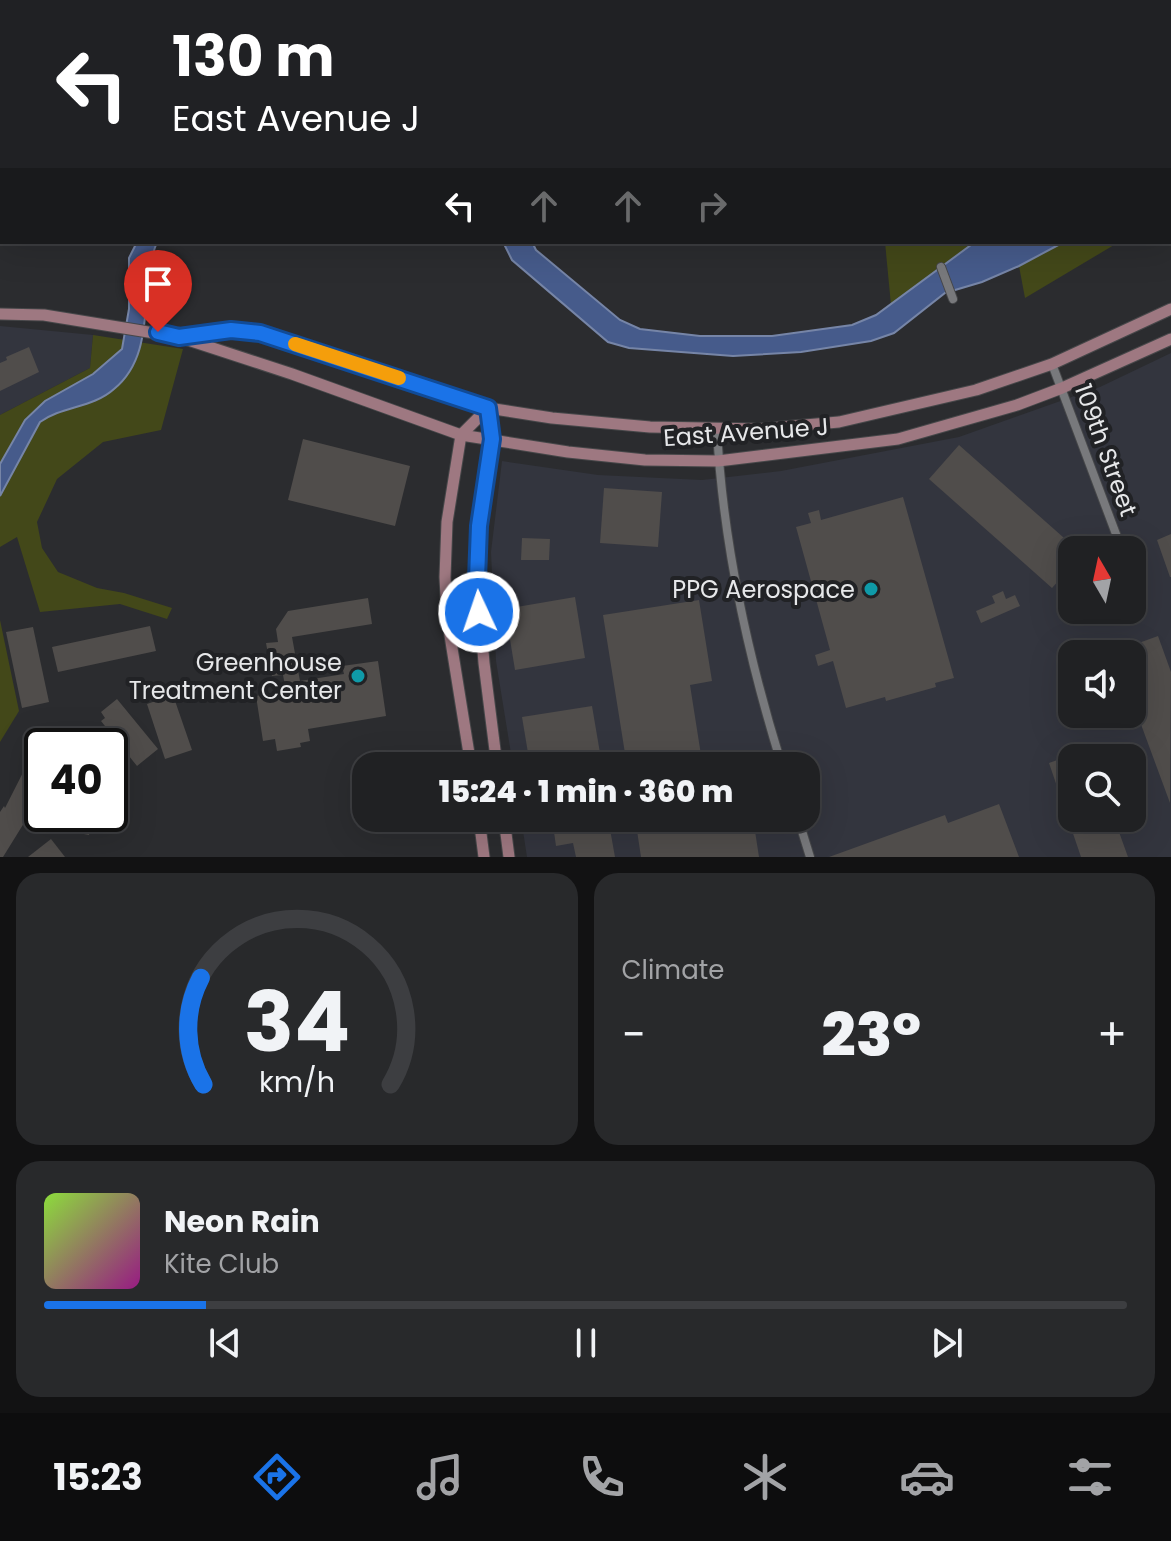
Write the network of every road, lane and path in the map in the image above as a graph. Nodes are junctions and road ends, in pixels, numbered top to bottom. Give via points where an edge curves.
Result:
1 (941, 267) dead end
2 (953, 299) dead end
3 (1171, 309) edge
4 (0, 314) edge
5 (179, 337) junction
6 (1171, 339) edge
7 (1052, 364) junction
8 (1062, 388) junction
9 (488, 408) junction
10 (717, 430) junction
11 (461, 435) junction
12 (492, 439) junction
13 (718, 461) junction
14 (1117, 536) edge
15 (469, 752) edge
16 (495, 752) edge
17 (778, 752) edge
18 (481, 832) edge
19 (506, 832) edge
20 (802, 832) edge
21 (484, 857) edge
22 (509, 857) edge
23 (810, 857) edge

1 - 2 street
3 - 7 street, East Avenue J
4 - 5 street, East Avenue J via 44,315
5 - 9 street, East Avenue J via 231,330 260,333
5 - 11 street, East Avenue J
6 - 8 street, East Avenue J
7 - 8 street, 109th Street
7 - 10 street, East Avenue J via 976,390 839,422
8 - 13 street, East Avenue J via 898,439
8 - 14 street, 109th Street
9 - 10 street, East Avenue J
9 - 11 street
9 - 12 street
10 - 13 street
11 - 12 street, East Avenue J
11 - 15 street via 447,522 445,577
12 - 13 street, East Avenue J via 645,460
12 - 16 street via 477,579
13 - 17 street via 731,567
18 - 21 street
19 - 22 street
20 - 23 street

